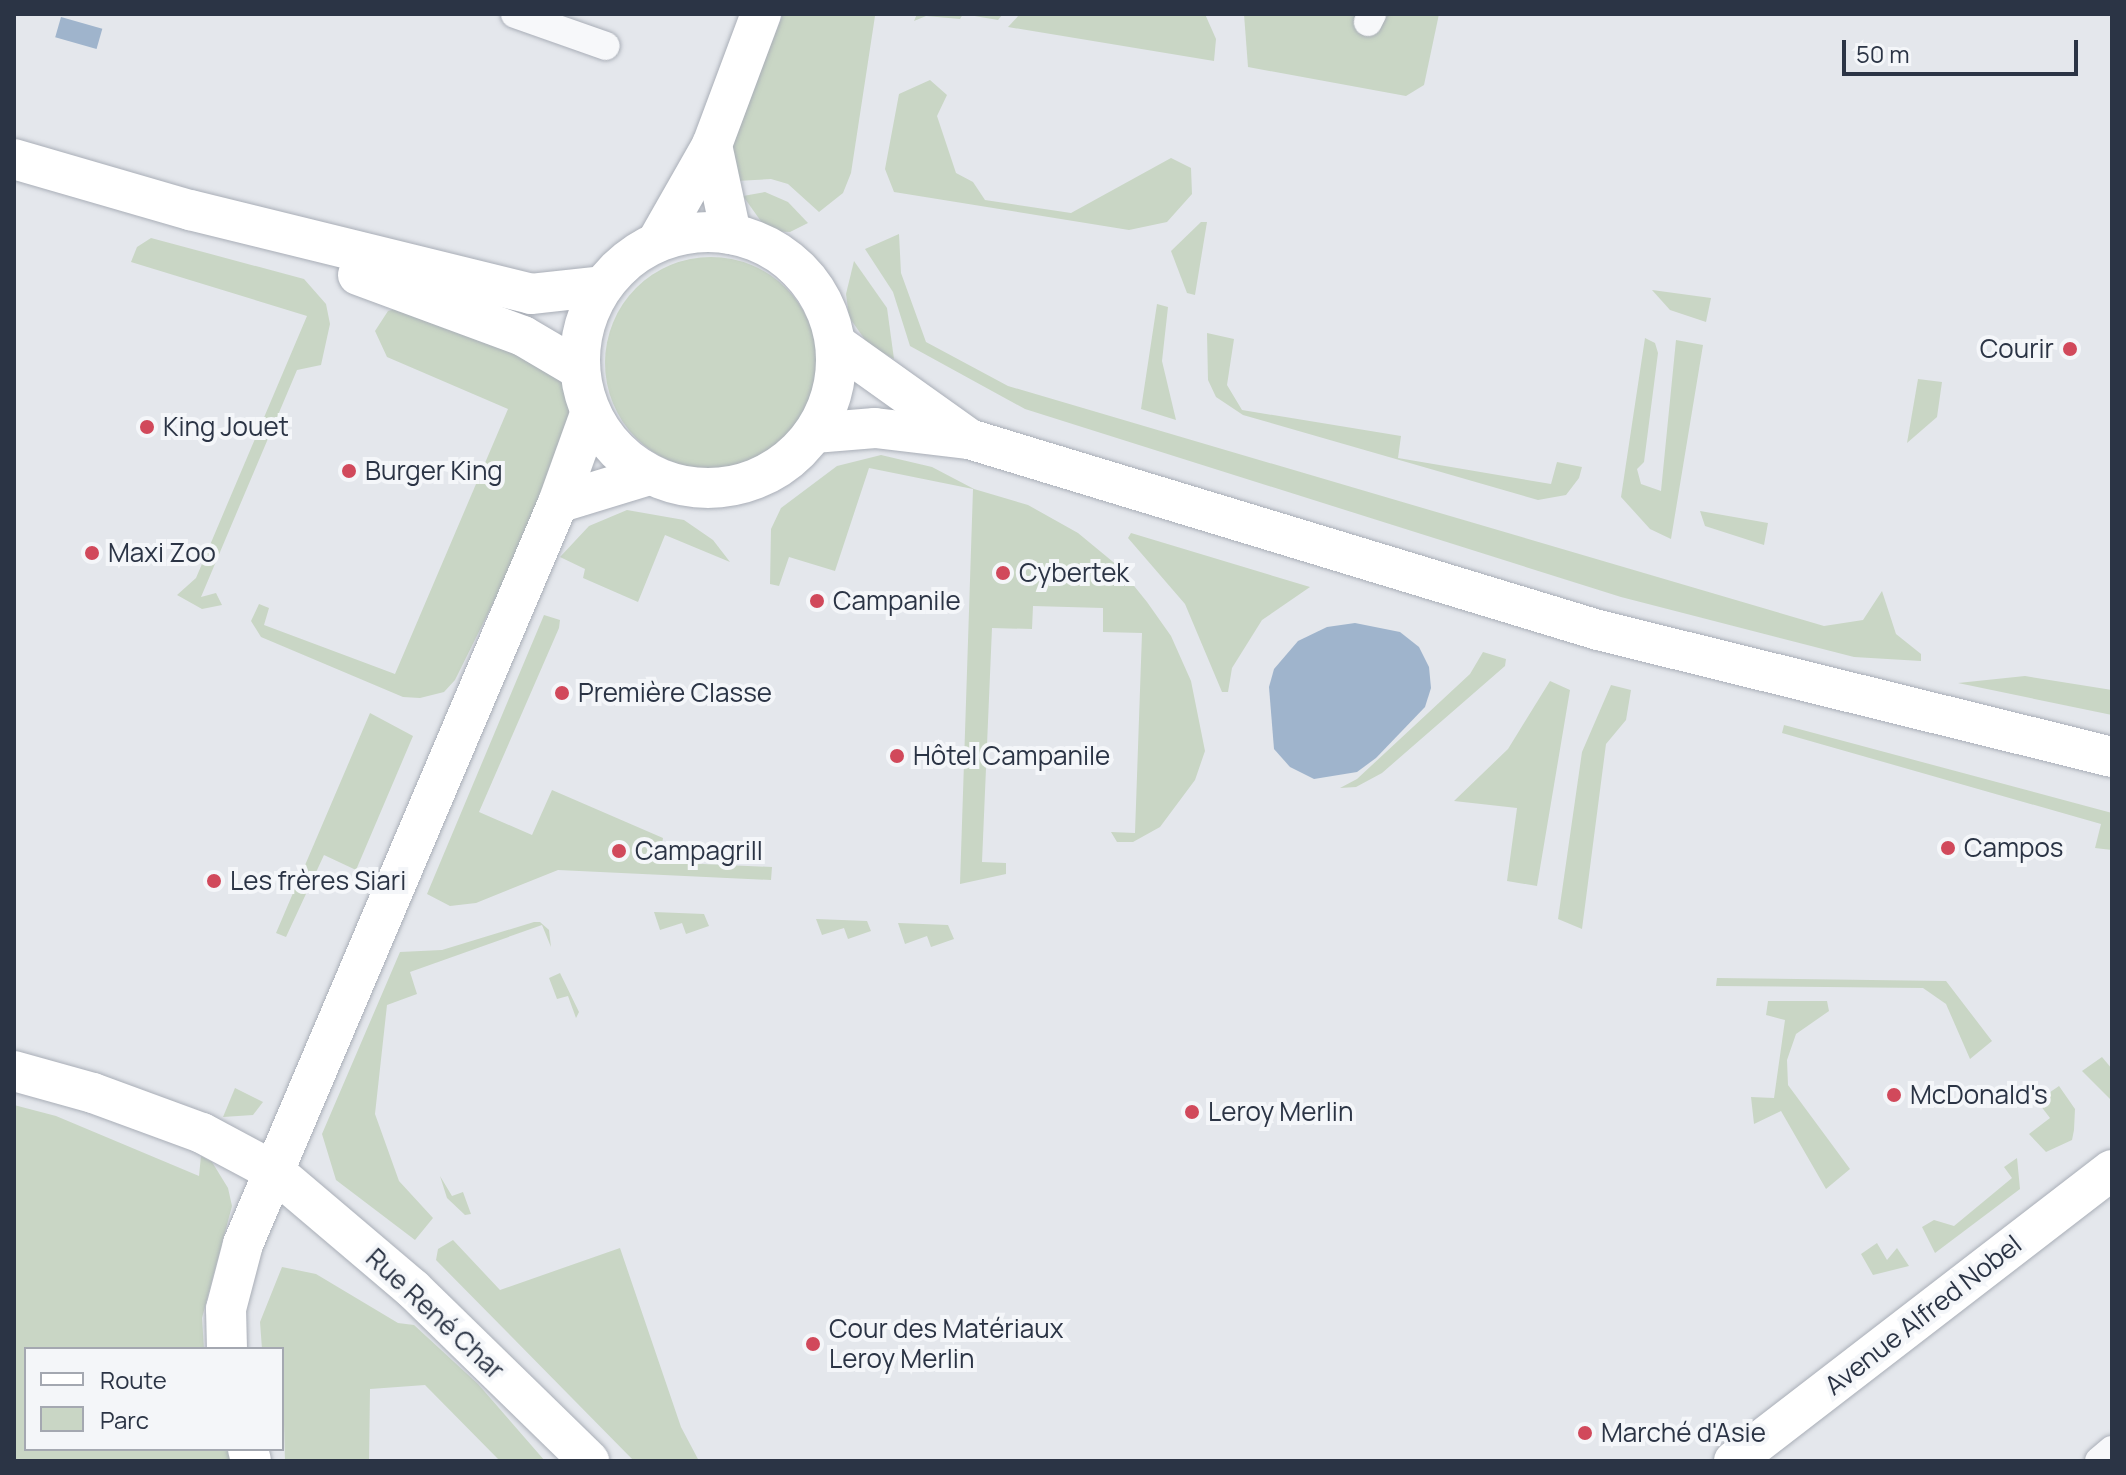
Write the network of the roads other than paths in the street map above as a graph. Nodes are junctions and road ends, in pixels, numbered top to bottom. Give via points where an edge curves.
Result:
1 (518, 14) edge
2 (761, 14) edge
3 (606, 46) dead end
4 (712, 145) junction
5 (14, 159) edge
6 (206, 214) junction
7 (731, 234) junction
8 (657, 242) junction
9 (603, 286) junction
10 (836, 344) junction
11 (579, 369) junction
12 (590, 414) junction
13 (814, 433) junction
14 (969, 439) junction
15 (649, 475) junction
16 (558, 503) junction
17 (2112, 757) edge
18 (14, 1071) edge
19 (2112, 1170) edge
20 (275, 1172) junction
21 (227, 1347) edge
22 (2112, 1450) edge
23 (589, 1461) edge
24 (1734, 1461) edge
25 (2099, 1461) edge

1 - 3 street
2 - 4 main road
4 - 7 main road
4 - 8 main road
5 - 6 main road
6 - 9 main road via 531,294
6 - 11 main road via 523,336
7 - 8 main road via 694,233
7 - 10 main road via 782,255 806,276 823,302
8 - 9 main road via 626,261
9 - 11 main road via 584,326
10 - 13 main road via 836,375
10 - 14 main road
11 - 12 main road
12 - 15 main road via 614,449
12 - 16 main road
13 - 14 main road via 875,428
13 - 15 main road via 770,472 726,488 686,487
14 - 17 main road via 1598,630
15 - 16 main road
16 - 20 main road
18 - 20 main road, Rue René Char via 202,1133
19 - 24 main road, Avenue Alfred Nobel
20 - 21 main road via 239,1259 226,1309
20 - 23 main road, Rue René Char via 413,1289
22 - 25 street

